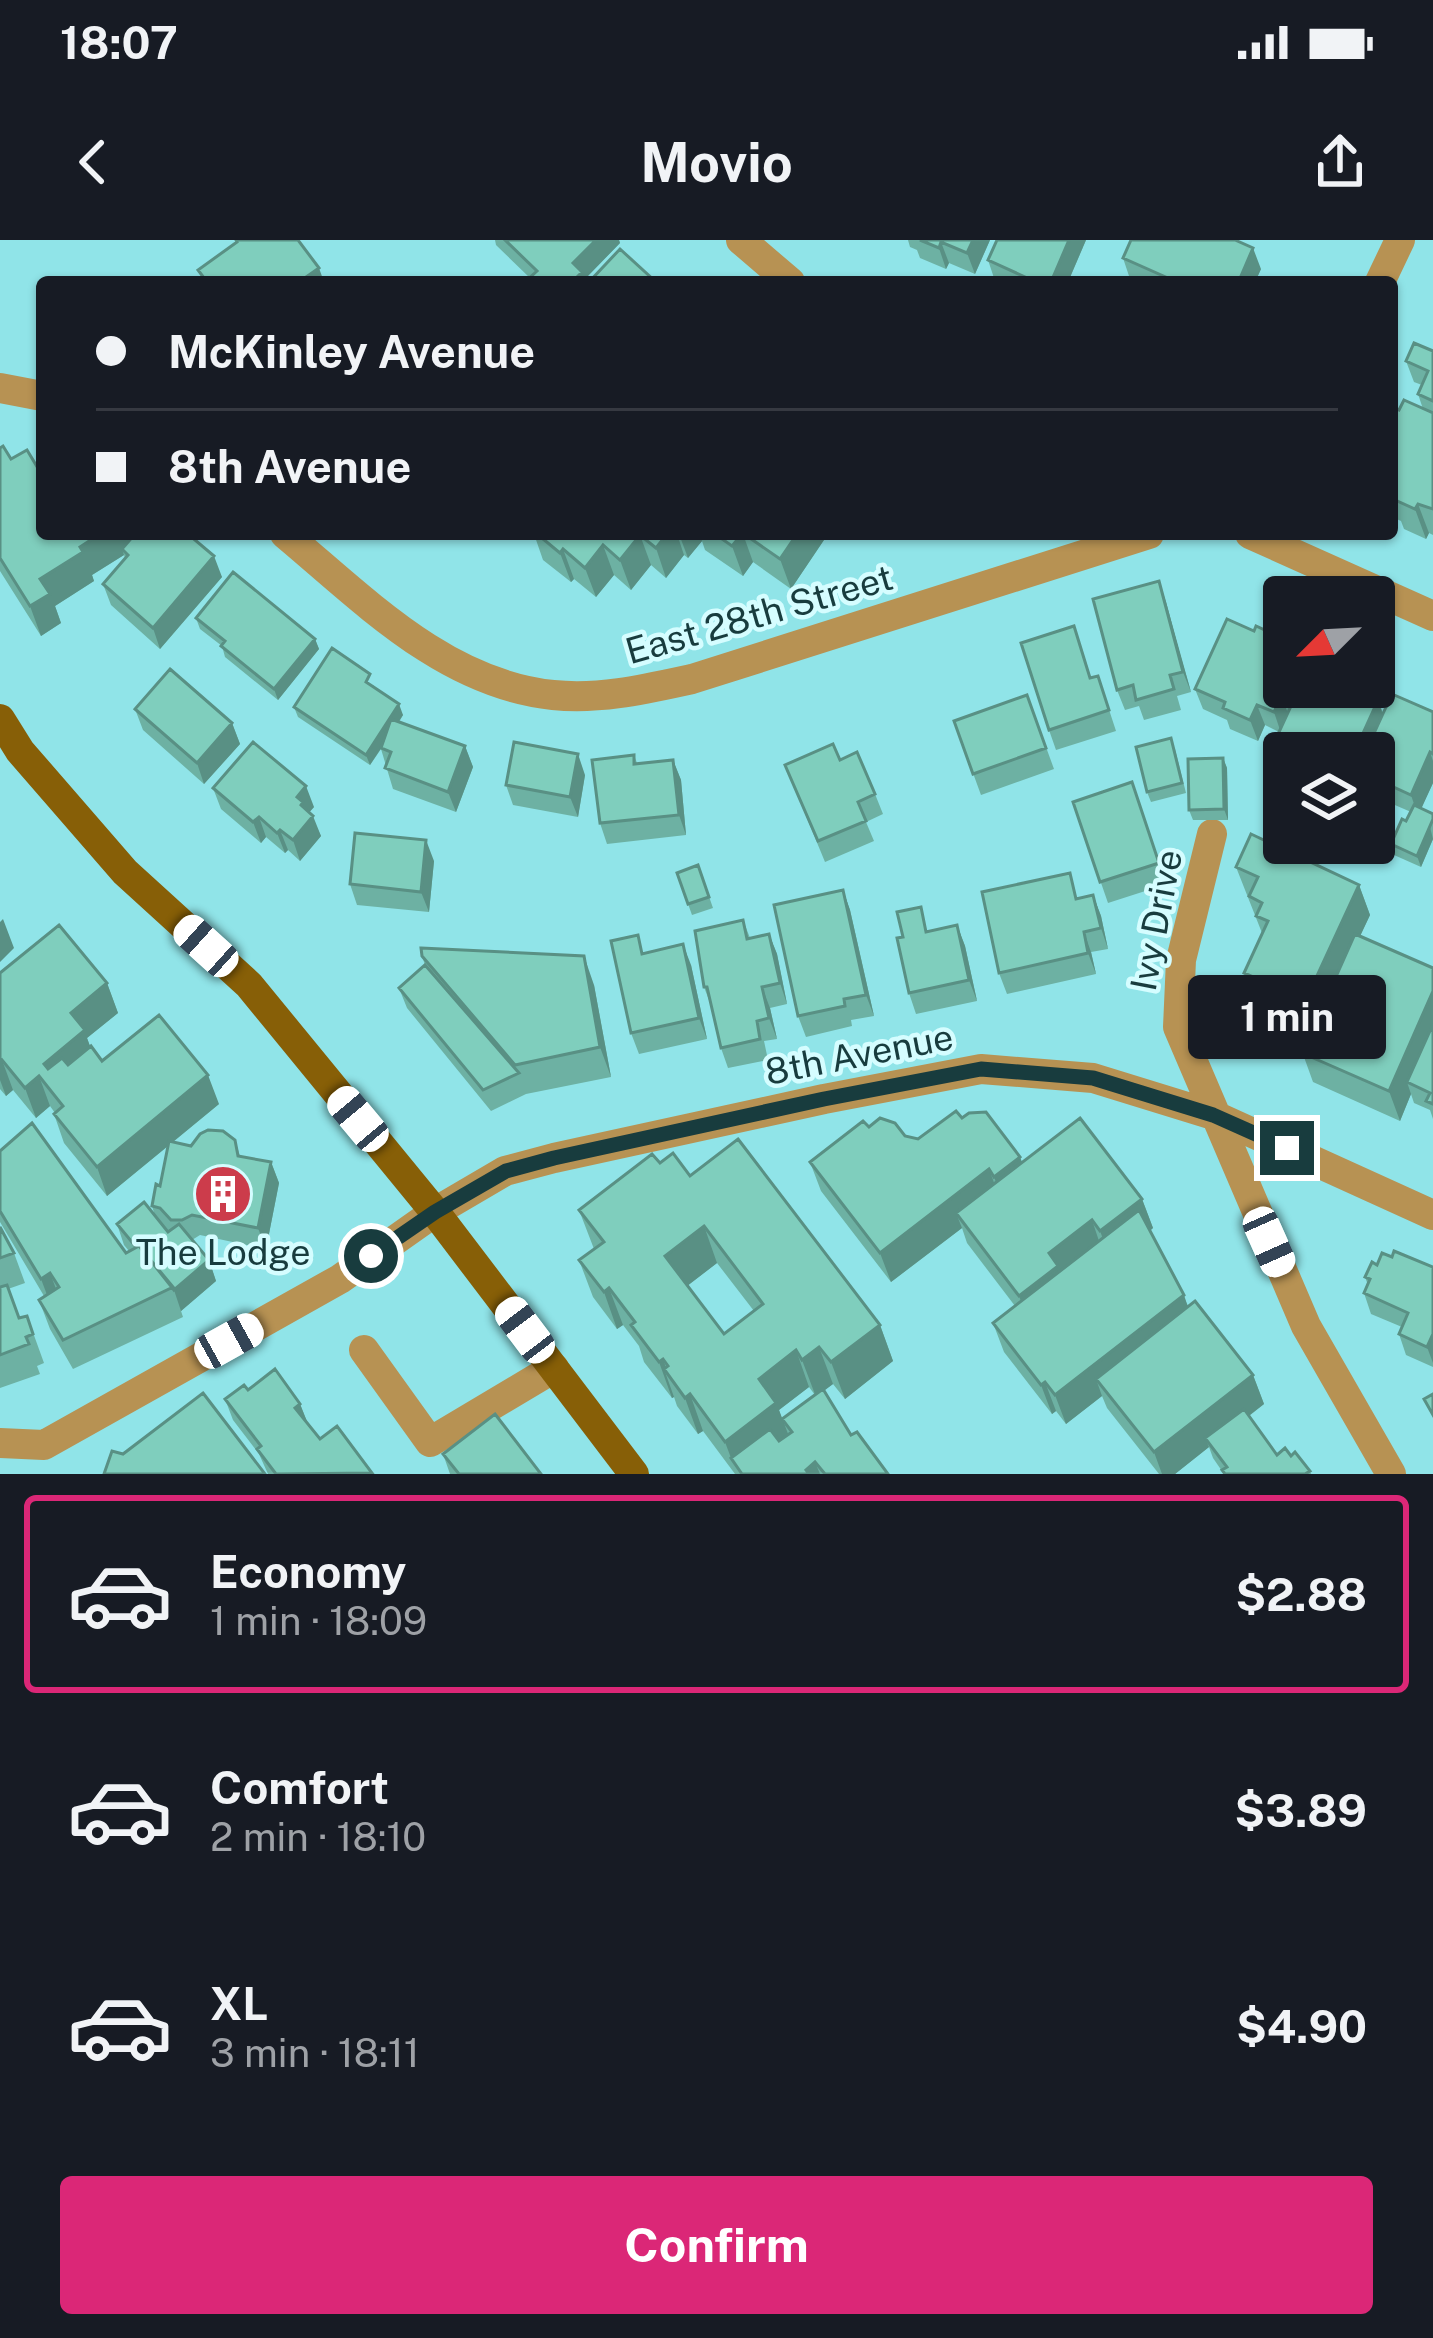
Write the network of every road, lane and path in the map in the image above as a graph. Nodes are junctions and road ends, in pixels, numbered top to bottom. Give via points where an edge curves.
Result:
1 (741, 240) edge
2 (1400, 240) edge
3 (783, 276) edge
4 (1383, 276) edge
5 (0, 388) edge
6 (36, 395) edge
7 (292, 540) edge
8 (1129, 540) edge
9 (1263, 540) edge
10 (1433, 616) edge
11 (0, 719) edge
12 (1212, 834) dead end
13 (1213, 1115) junction
14 (435, 1212) junction
15 (1433, 1215) edge
16 (364, 1350) dead end
17 (554, 1368) junction
18 (0, 1443) edge
19 (46, 1459) edge
20 (634, 1474) edge
21 (1391, 1474) edge

1 - 3 street
2 - 4 street
5 - 6 street
7 - 8 street, East 28th Street via 414,641 483,679 552,695 622,694 692,679
9 - 10 street
11 - 14 main road via 125,872 249,986
12 - 13 street, Ivy Drive via 1181,960 1178,1027
13 - 14 street, 8th Avenue via 1093,1078 981,1069 554,1158 506,1171
13 - 15 street, 8th Avenue
13 - 21 street, Ivy Drive via 1306,1326
14 - 17 main road
14 - 19 street, 8th Avenue
16 - 17 street via 430,1442
17 - 20 main road
18 - 19 street

